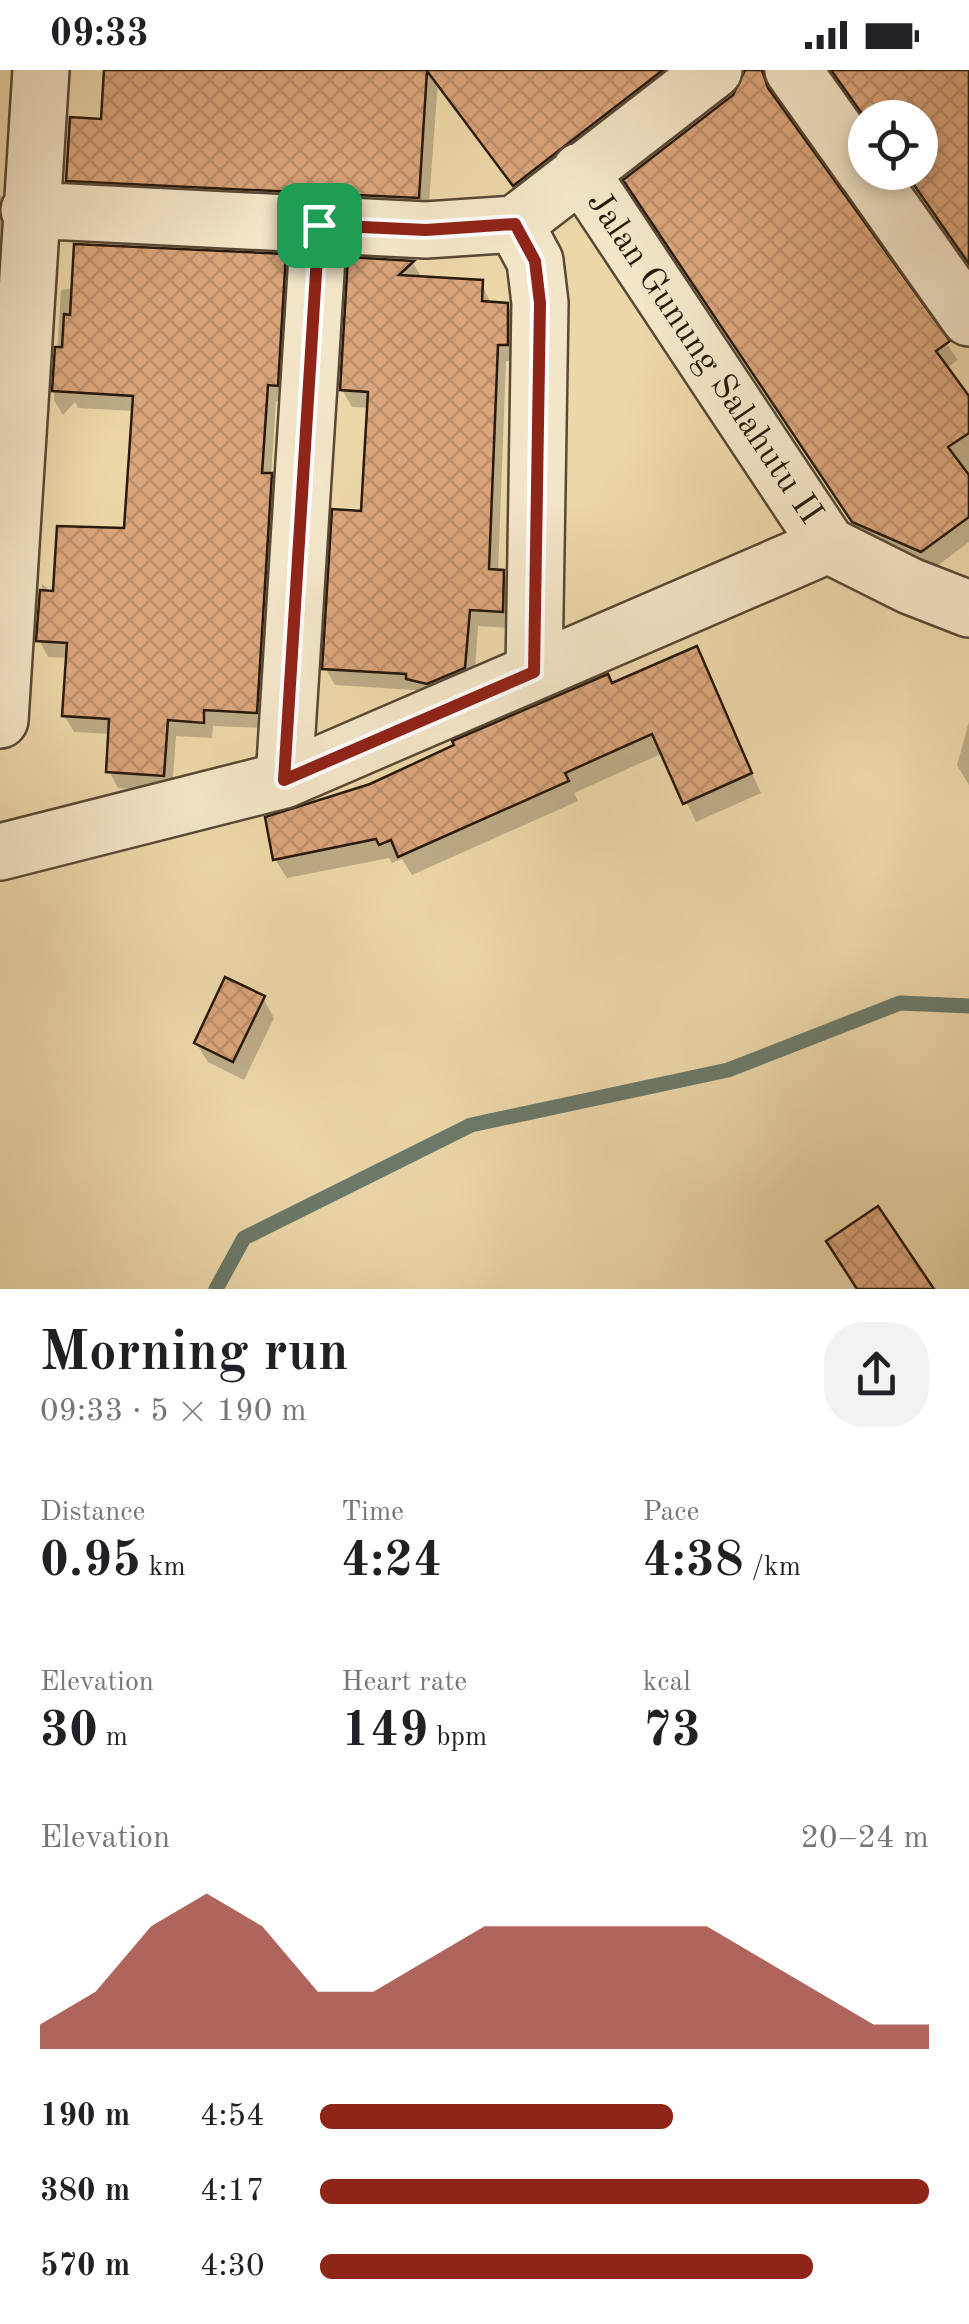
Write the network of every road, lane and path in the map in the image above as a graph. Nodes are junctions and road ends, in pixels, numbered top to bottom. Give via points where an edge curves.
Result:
1 (41, 70) edge
2 (714, 70) edge
3 (793, 70) edge
4 (848, 147) edge
5 (580, 172) junction
6 (879, 190) edge
7 (29, 210) junction
8 (515, 224) junction
9 (319, 225) junction
10 (969, 318) edge
11 (10, 366) edge
12 (828, 545) junction
13 (969, 609) edge
14 (534, 672) junction
15 (0, 720) edge
16 (284, 780) junction
17 (0, 852) edge

1 - 7 street
2 - 5 street
3 - 4 street
5 - 8 street
5 - 12 street, Jalan Gunung Salahutu II
6 - 10 street
7 - 9 street
7 - 11 street
8 - 9 street via 426,230
8 - 14 street via 535,261 540,303
9 - 16 street
11 - 15 street
12 - 13 street
12 - 14 street
14 - 16 street
16 - 17 street

